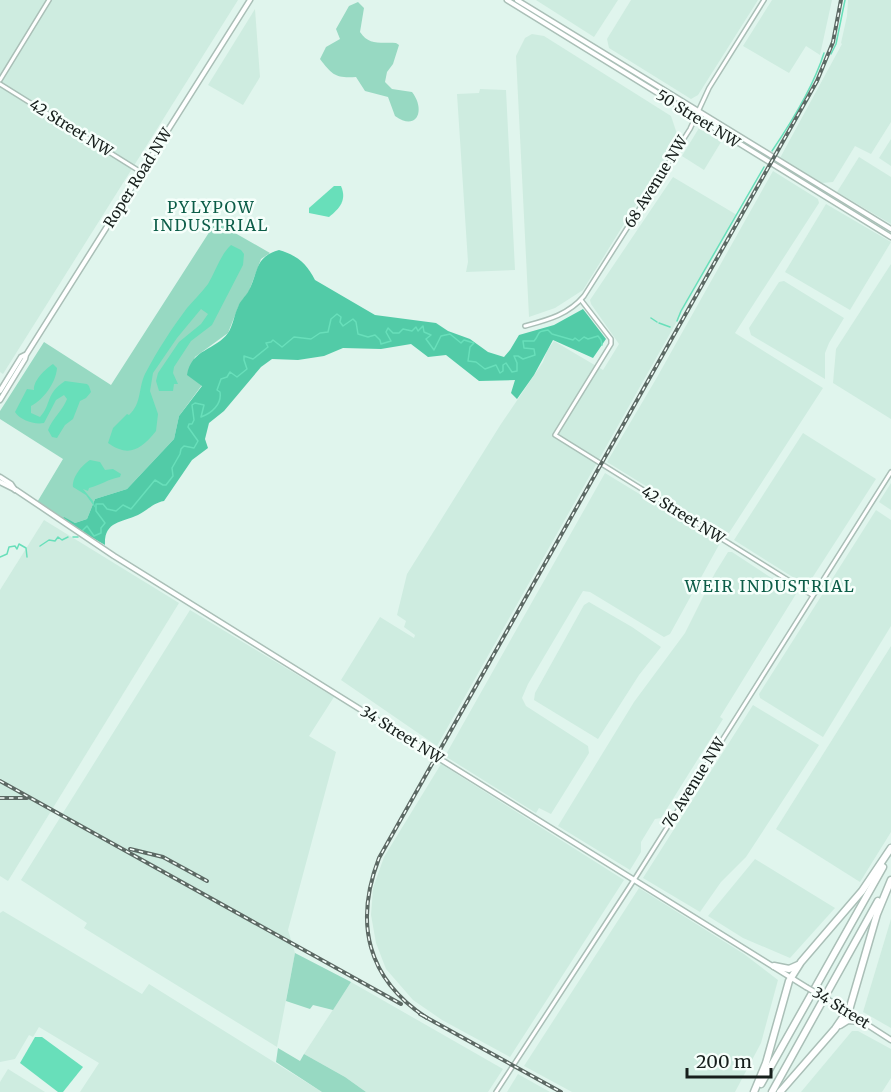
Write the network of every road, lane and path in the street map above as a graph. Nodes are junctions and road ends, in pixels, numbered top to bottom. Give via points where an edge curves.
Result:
1 (49, 0) edge
2 (250, 0) edge
3 (507, 0) edge
4 (517, 0) edge
5 (764, 0) edge
6 (0, 82) edge
7 (698, 111) junction
8 (695, 117) junction
9 (142, 172) junction
10 (891, 229) edge
11 (891, 237) edge
12 (581, 300) junction
13 (525, 327) dead end
14 (26, 355) junction
15 (0, 391) edge
16 (0, 400) edge
17 (891, 472) edge
18 (0, 477) edge
19 (0, 482) edge
20 (16, 490) junction
21 (812, 595) junction
22 (891, 848) edge
23 (891, 853) edge
24 (634, 879) junction
25 (891, 880) edge
26 (801, 963) junction
27 (774, 966) junction
28 (791, 977) junction
29 (847, 1012) junction
30 (862, 1021) junction
31 (835, 1029) junction
32 (891, 1040) edge
33 (496, 1092) edge
34 (756, 1092) edge
35 (772, 1092) edge
36 (780, 1092) edge

1 - 6 street
2 - 9 main road, Roper Road NW
3 - 8 main road, 50 Street NW
4 - 7 main road, 50 Street NW
5 - 7 street, 68 Avenue NW
6 - 9 street, 42 Street NW
7 - 8 street, 68 Avenue NW
7 - 10 main road, 50 Street NW
8 - 11 main road, 50 Street NW
8 - 12 street, 68 Avenue NW
9 - 14 main road, Roper Road NW
12 - 13 street via 559,315
12 - 21 street, 42 Street NW via 612,342 555,435
14 - 15 main road, Roper Road NW
14 - 16 main road, Roper Road NW
17 - 21 street, 76 Avenue NW
18 - 20 main road, 34 Street NW
19 - 20 main road, 34 Street NW
20 - 24 main road, 34 Street NW via 114,556
21 - 24 street, 76 Avenue NW
22 - 26 highway via 855,901
23 - 34 highway
24 - 27 main road, 34 Street NW
24 - 33 street, 76 Avenue NW
25 - 29 highway
25 - 35 highway
26 - 27 highway via 789,969
26 - 28 highway
27 - 28 main road, 34 Street NW
28 - 29 main road, 34 Street, bridge
28 - 34 highway
29 - 30 main road, 34 Street
29 - 31 highway
30 - 31 highway via 848,1020
30 - 32 main road, 34 Street
31 - 36 highway

